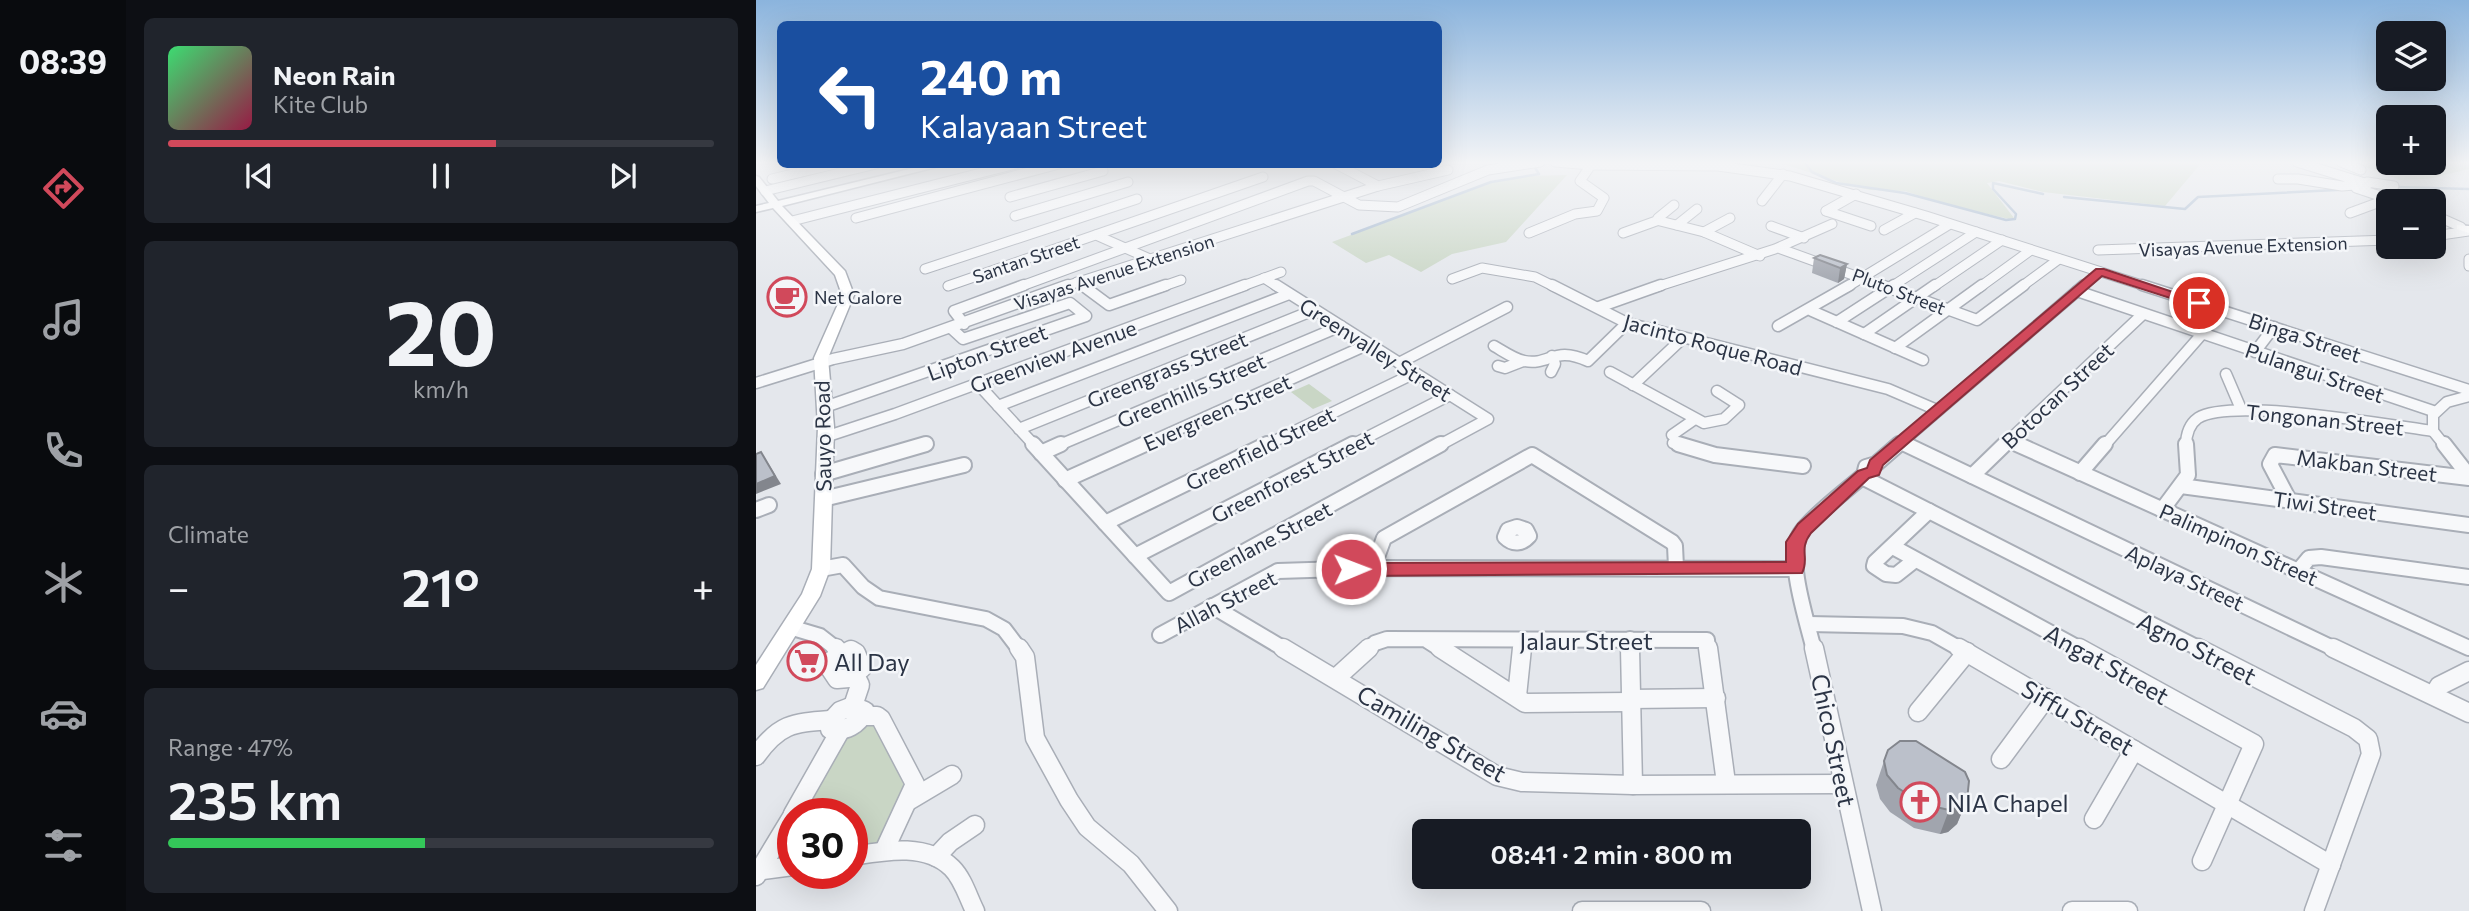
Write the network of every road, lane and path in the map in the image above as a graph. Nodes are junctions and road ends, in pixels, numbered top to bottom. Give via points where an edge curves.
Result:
1 (776, 205) joint
2 (857, 205) edge
3 (907, 205) edge
4 (1054, 205) edge
5 (1120, 205) edge
6 (1184, 205) edge
7 (1244, 205) edge
8 (1324, 205) edge
9 (1362, 205) edge
10 (1408, 205) edge
11 (1601, 205) edge
12 (1674, 205) dead end
13 (1844, 205) edge
14 (1889, 205) edge
15 (2376, 205) edge
16 (756, 209) edge
17 (1697, 209) dead end
18 (1915, 213) junction
19 (2350, 213) dead end
20 (1015, 216) dead end
21 (1831, 216) junction
22 (856, 218) dead end
23 (1730, 218) dead end
24 (1659, 220) junction
25 (2446, 220) edge
26 (792, 221) junction
27 (1950, 224) junction
28 (1677, 225) junction
29 (1771, 226) dead end
30 (1871, 226) dead end
31 (1884, 230) dead end
32 (2467, 230) edge
33 (1038, 232) junction
34 (1704, 232) junction
35 (1976, 232) junction
36 (1530, 233) dead end
37 (1623, 233) dead end
38 (2446, 234) edge
39 (1096, 235) junction
40 (1804, 238) junction
41 (2002, 240) junction
42 (2376, 240) edge
43 (1063, 246) junction
44 (1126, 248) junction
45 (1781, 248) junction
46 (2031, 250) junction
47 (2098, 250) dead end
48 (1760, 256) junction
49 (1150, 259) junction
50 (2059, 259) junction
51 (2469, 259) edge
52 (2469, 266) edge
53 (925, 269) dead end
54 (1281, 272) dead end
55 (2100, 272) junction
56 (1264, 278) junction
57 (1862, 278) junction
58 (1452, 279) dead end
59 (1181, 280) dead end
60 (1077, 282) junction
61 (947, 286) dead end
62 (1890, 288) junction
63 (2077, 291) junction
64 (1289, 294) junction
65 (1917, 298) junction
66 (1507, 307) dead end
67 (1599, 307) junction
68 (1812, 308) junction
69 (1314, 310) junction
70 (1948, 310) junction
71 (2143, 314) junction
72 (1837, 322) junction
73 (1627, 323) junction
74 (964, 324) junction
75 (1341, 326) junction
76 (1778, 326) dead end
77 (2274, 327) junction
78 (951, 328) junction
79 (1864, 334) junction
80 (2202, 334) junction
81 (1683, 338) junction
82 (1369, 344) junction
83 (1494, 346) dead end
84 (1895, 348) junction
85 (2255, 352) junction
86 (1552, 356) junction
87 (1923, 360) dead end
88 (1523, 361) junction
89 (821, 363) junction
90 (1399, 363) junction
91 (1498, 366) dead end
92 (1551, 372) dead end
93 (1610, 372) dead end
94 (1415, 373) junction
95 (2226, 374) dead end
96 (756, 383) edge
97 (978, 384) junction
98 (1633, 385) junction
99 (2469, 390) edge
100 (1717, 391) dead end
101 (1450, 395) junction
102 (2469, 396) edge
103 (998, 406) junction
104 (824, 407) junction
105 (2241, 409) junction
106 (1937, 410) junction
107 (2433, 411) junction
108 (1488, 419) joint
109 (1695, 419) junction
110 (1019, 429) junction
111 (2433, 431) junction
112 (825, 436) junction
113 (2009, 441) junction
114 (1900, 442) junction
115 (927, 444) dead end
116 (1041, 453) junction
117 (964, 465) dead end
118 (1803, 466) dead end
119 (2080, 473) junction
120 (823, 474) junction
121 (1863, 476) junction
122 (1972, 476) junction
123 (2469, 477) edge
124 (1065, 480) junction
125 (2181, 486) junction
126 (823, 499) junction
127 (2290, 500) junction
128 (2162, 510) junction
129 (1929, 511) junction
130 (1105, 523) junction
131 (2469, 525) edge
132 (1517, 543) dead end
133 (1892, 547) junction
134 (1135, 556) junction
135 (1915, 560) junction
136 (1676, 567) junction
137 (1373, 568) junction
138 (1516, 568) junction
139 (821, 569) junction
140 (1796, 569) junction
141 (2299, 570) junction
142 (2469, 577) edge
143 (1212, 606) junction
144 (1809, 624) junction
145 (793, 628) junction
146 (1160, 635) dead end
147 (1630, 639) junction
148 (1426, 640) junction
149 (1523, 640) junction
150 (2469, 648) edge
151 (1968, 652) junction
152 (2469, 671) edge
153 (1336, 678) junction
154 (756, 682) edge
155 (2434, 695) junction
156 (1517, 696) junction
157 (1716, 698) junction
158 (2046, 698) junction
159 (1630, 701) junction
160 (858, 711) junction
161 (1918, 712) dead end
162 (2469, 713) edge
163 (835, 726) junction
164 (2134, 750) junction
165 (756, 756) edge
166 (2001, 759) dead end
167 (952, 775) dead end
168 (1726, 783) junction
169 (1842, 784) junction
170 (1633, 785) junction
171 (801, 798) edge
172 (909, 800) junction
173 (2226, 803) junction
174 (2094, 819) dead end
175 (975, 825) dead end
176 (777, 840) edge
177 (884, 851) junction
178 (868, 854) edge
179 (936, 857) junction
180 (2202, 861) dead end
181 (2331, 865) junction
182 (777, 869) edge
183 (757, 873) edge
184 (975, 911) edge
185 (1168, 911) edge
186 (1583, 911) edge
187 (1701, 911) edge
188 (1872, 911) edge
189 (2073, 911) edge
190 (2128, 911) edge
191 (2314, 911) edge

1 - 16 main road
1 - 26 main road, Sauyo Road
2 - 26 street
3 - 22 street
4 - 20 street
5 - 33 street
6 - 39 street, Santan Street
7 - 44 street
8 - 49 street, Visayas Avenue Extension
9 - 10 street
11 - 36 street via 1597,211 1576,214
12 - 24 street
13 - 21 street
14 - 18 street
15 - 19 street
17 - 28 street
18 - 27 street
18 - 31 street
21 - 30 street
21 - 40 street
23 - 34 street
24 - 28 street
24 - 37 street
25 - 32 street
26 - 89 main road, Sauyo Road via 841,274 848,295
27 - 35 street
27 - 57 street
28 - 34 street
29 - 40 street
32 - 38 street
33 - 43 street
33 - 53 street
34 - 48 street
35 - 41 street
35 - 62 street
39 - 43 street, Santan Street
39 - 44 street
40 - 45 street
41 - 46 street
41 - 65 street
42 - 47 street, Visayas Avenue Extension
43 - 61 street, Santan Street
44 - 49 street
44 - 74 street via 954,310
45 - 48 street
45 - 57 street, Pluto Street
46 - 50 street
46 - 70 street
48 - 67 street
49 - 60 street, Visayas Avenue Extension
50 - 55 street
50 - 70 street, Pluto Street via 1977,320
51 - 52 street
54 - 56 street, Greenview Avenue
55 - 63 street, Chico Street
55 - 77 street, Binga Street
56 - 64 street, Greenvalley Street
56 - 97 street, Greenview Avenue
57 - 62 street, Pluto Street
57 - 68 street
58 - 67 street, Jacinto Roque Road via 1482,268 1529,275
59 - 60 street via 1109,305
60 - 74 street, Visayas Avenue Extension
62 - 65 street, Pluto Street
62 - 72 street
63 - 71 street, Pulangui Street
63 - 106 street, Chico Street
64 - 69 street, Greenvalley Street
64 - 103 street
65 - 70 street, Pluto Street
65 - 79 street
66 - 90 street
67 - 73 street, Jacinto Roque Road
68 - 72 street
68 - 76 street
69 - 75 street, Greenvalley Street
69 - 110 street, Greengrass Street
70 - 84 street
71 - 80 street, Pulangui Street
71 - 113 street, Botocan Street
72 - 79 street
73 - 81 street, Jacinto Roque Road
73 - 86 street via 1588,361 1573,354
74 - 78 street, Visayas Avenue Extension
75 - 82 street, Greenvalley Street
75 - 116 street, Greenhills Street
77 - 85 street
77 - 99 street, Binga Street
78 - 89 street, Visayas Avenue Extension
78 - 104 street, Lipton Street via 963,339 1070,303 1086,316
79 - 84 street
80 - 85 street, Pulangui Street
80 - 119 street
81 - 98 street
81 - 106 street, Jacinto Roque Road via 1891,390
82 - 90 street, Greenvalley Street
82 - 124 street, Evergreen Street
83 - 88 street
84 - 87 street
85 - 107 street, Pulangui Street
86 - 88 street
86 - 92 street via 1555,365
88 - 91 street
89 - 96 street, Visayas Avenue Extension
89 - 104 main road, Sauyo Road
90 - 94 street, Greenvalley Street
93 - 98 street
94 - 101 street, Greenvalley Street
94 - 130 street, Greenfield Street
95 - 105 street
97 - 103 street, Greenlane Street
97 - 112 street, Greenview Avenue
98 - 109 street
100 - 109 street via 1739,405 1737,410 1713,424
101 - 108 street, Greenvalley Street
101 - 134 street, Greenforest Street
102 - 107 street
103 - 110 street, Greenlane Street
104 - 112 main road, Sauyo Road
105 - 111 street, Tongonan Street
105 - 125 street, Tongonan Street via 2208,414 2189,426 2189,470
106 - 114 street, Chico Street
107 - 111 street
108 - 134 street, Greenlane Street via 1169,593
109 - 118 street via 1673,439 1715,456
110 - 116 street, Greenlane Street
111 - 123 street
112 - 120 main road, Sauyo Road
113 - 119 street, Palimpinon Street
113 - 122 street, Botocan Street
114 - 121 street, Chico Street via 1874,471
114 - 122 street, Aplaya Street
115 - 120 street
116 - 124 street, Greenlane Street
117 - 126 street
119 - 128 street, Palimpinon Street
120 - 126 main road, Sauyo Road
121 - 129 street, Agno Street
121 - 140 street, Chico Street via 1799,534 1794,550
122 - 155 street, Aplaya Street
123 - 127 street, Makban Street via 2275,455 2270,464
124 - 130 street, Greenlane Street
125 - 127 street, Tiwi Street
125 - 128 street, Tongonan Street
126 - 139 main road, Sauyo Road
127 - 131 street, Tiwi Street
128 - 141 street, Palimpinon Street
129 - 133 street
129 - 181 street, Agno Street via 2363,734 2371,744 2371,754
130 - 134 street, Greenlane Street
132 - 138 street
133 - 135 street, Angat Street
133 - 135 street via 1875,562 1882,573 1898,576
135 - 173 street, Angat Street via 2254,744
136 - 137 street via 1672,542 1532,455 1384,538
136 - 138 street, Allah Street
136 - 140 street, Allah Street
137 - 138 street, Allah Street
137 - 143 street, Allah Street via 1278,571
139 - 145 main road, Sauyo Road
139 - 185 street via 844,565 879,598 986,619 1004,629 1028,667 1034,731 1051,769 1087,827 1131,864
140 - 144 street, Chico Street
141 - 142 street via 2309,558 2321,557
141 - 150 street, Palimpinon Street
143 - 146 street, Allah Street
143 - 153 street, Camiling Street
144 - 151 street, Siffu Street via 1912,627
144 - 169 street, Chico Street
145 - 154 main road, Sauyo Road
145 - 160 street via 835,644 840,654 828,664 835,677 855,675 860,685
147 - 149 street, Jalaur Street
147 - 157 street, Jalaur Street via 1707,640
147 - 159 street
148 - 149 street, Jalaur Street
148 - 153 street, Jalaur Street via 1375,643
148 - 156 street
149 - 156 street
151 - 158 street, Siffu Street
151 - 161 street
152 - 155 street via 2440,686
153 - 170 street, Camiling Street via 1497,776 1522,782
155 - 162 street, Aplaya Street
156 - 159 street via 1525,703 1546,704
157 - 159 street
157 - 168 street, Jalaur Street
158 - 164 street, Siffu Street
158 - 166 street
159 - 170 street
160 - 163 street via 851,727
160 - 172 street via 881,719 914,778
163 - 165 street via 783,726 769,736
163 - 171 street
164 - 173 street, Siffu Street
164 - 174 street
167 - 172 street
168 - 169 street, Camiling Street
168 - 170 street, Camiling Street
169 - 188 street, Chico Street
172 - 177 street
173 - 180 street, Angat Street
173 - 181 street, Siffu Street
175 - 179 street
176 - 183 street
177 - 178 street
177 - 179 street
179 - 184 street via 958,877
181 - 191 street, Agno Street
182 - 183 street
186 - 187 street
189 - 190 street

